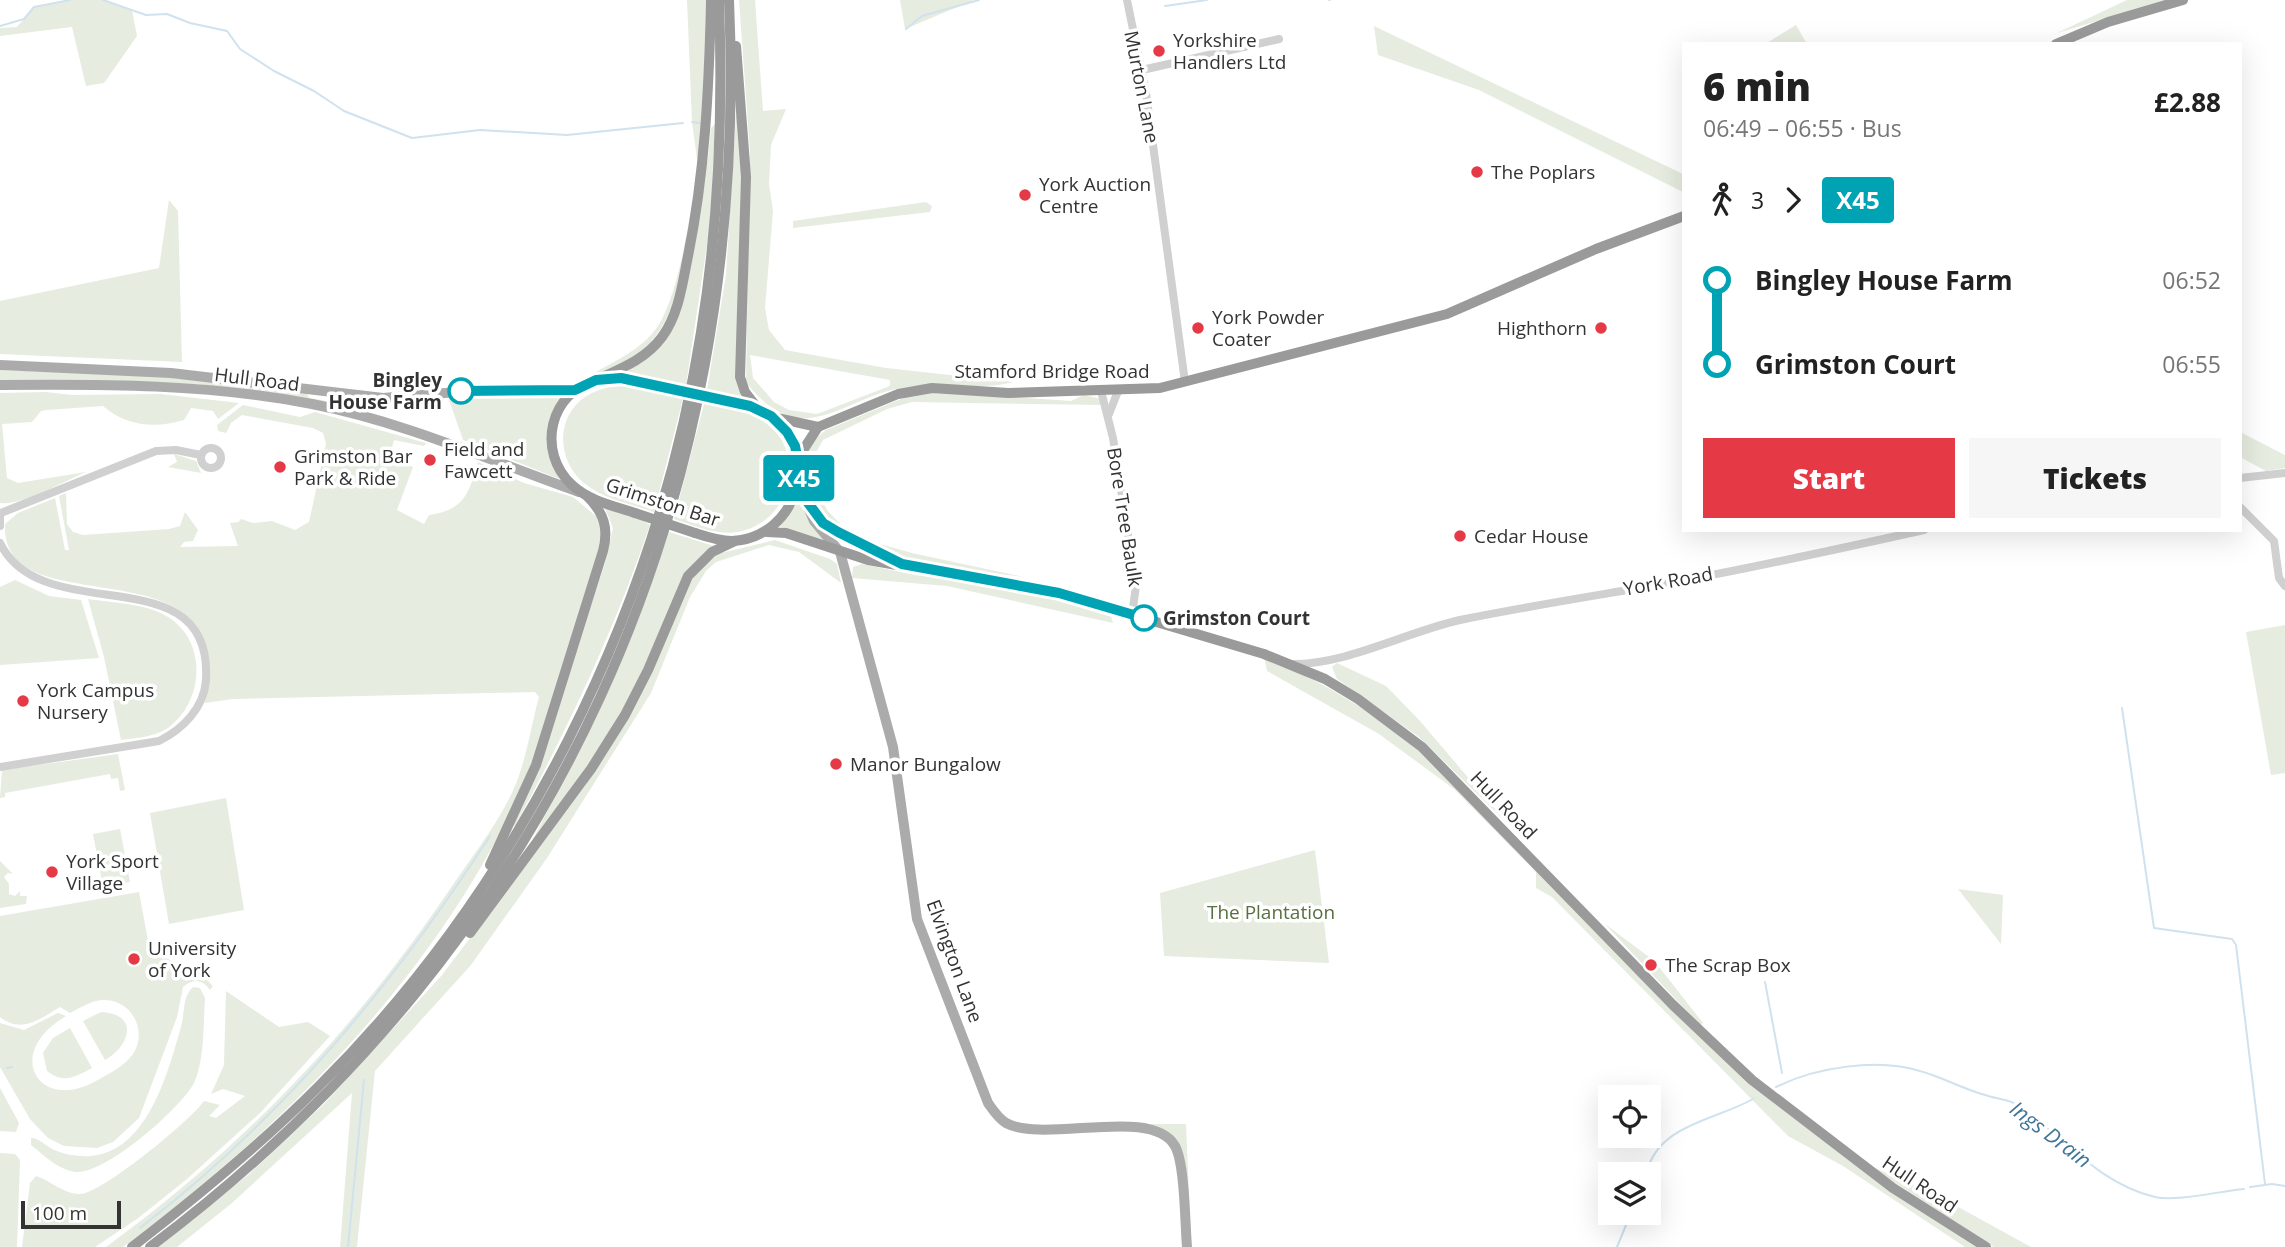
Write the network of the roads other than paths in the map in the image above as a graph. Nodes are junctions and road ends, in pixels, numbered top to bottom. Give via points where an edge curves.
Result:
1 (711, 0) edge
2 (719, 0) edge
3 (729, 0) edge
4 (1127, 0) edge
5 (2183, 0) edge
6 (731, 27) junction
7 (1279, 39) dead end
8 (2061, 42) edge
9 (1142, 70) junction
10 (1682, 217) edge
11 (0, 365) edge
12 (596, 380) junction
13 (1185, 382) junction
14 (0, 385) edge
15 (575, 390) junction
16 (1101, 391) junction
17 (1118, 391) junction
18 (759, 410) junction
19 (771, 416) junction
20 (1108, 418) junction
21 (818, 427) junction
22 (201, 455) dead end
23 (798, 458) junction
24 (2285, 473) edge
25 (799, 477) junction
26 (2242, 478) edge
27 (584, 494) junction
28 (806, 500) junction
29 (2242, 509) edge
30 (0, 513) edge
31 (0, 526) edge
32 (767, 531) junction
33 (1914, 532) edge
34 (735, 541) junction
35 (0, 543) edge
36 (840, 552) junction
37 (902, 564) junction
38 (2285, 586) edge
39 (1132, 615) junction
40 (1336, 657) junction
41 (1291, 664) junction
42 (1322, 677) junction
43 (0, 767) edge
44 (486, 879) junction
45 (447, 954) junction
46 (132, 1247) edge
47 (150, 1247) edge
48 (1187, 1247) edge
49 (1986, 1247) edge

1 - 12 highway via 703,169 678,303 655,345 636,361
2 - 44 highway via 720,141 714,224 701,333 671,471 632,592 601,666 535,800
3 - 6 highway
4 - 9 street, Murton Lane
5 - 8 highway via 2108,22
6 - 18 highway via 738,54 746,177 740,377
6 - 45 highway via 730,173 719,291 692,432 662,541 615,663 572,755 520,847
7 - 9 street
9 - 13 street, Murton Lane
10 - 13 highway, Stamford Bridge Road via 1447,314
11 - 15 main road, Hull Road via 171,373 383,398 495,388
12 - 15 highway, Grimston Bar
12 - 18 highway, Grimston Bar, bridge via 621,378
13 - 17 highway, Stamford Bridge Road
14 - 27 main road, Hull Road via 175,387 314,404 423,434
15 - 27 highway, Grimston Bar via 557,412 550,441 555,462
16 - 17 highway, Stamford Bridge Road
16 - 20 street, Bore Tree Baulk
16 - 21 highway, Stamford Bridge Road via 913,390
17 - 20 street, Bore Tree Baulk
18 - 19 highway, Grimston Bar
19 - 21 highway
19 - 23 highway, Grimston Bar via 792,439
20 - 39 street, Bore Tree Baulk via 1136,586
21 - 23 highway
22 - 30 street via 165,450 141,455
23 - 25 highway, Grimston Bar
24 - 26 street
25 - 28 highway, Hull Road
25 - 32 highway, Grimston Bar via 792,504
27 - 34 highway, Grimston Bar, bridge via 695,533
27 - 44 highway via 600,511 606,526 603,551 536,765
28 - 36 main road, Elvington Lane via 814,521
28 - 37 highway, Hull Road via 829,527
29 - 38 street via 2274,541 2279,578
30 - 31 street
32 - 34 highway, Grimston Bar
32 - 36 highway, Hull Road via 791,534
33 - 40 street, York Road via 1690,579 1571,597 1412,632
34 - 45 highway via 712,552 688,576 648,670 591,769 472,932
35 - 43 street via 10,559 37,580 156,603 181,616 199,640 206,670 194,713 172,735 112,751
36 - 37 highway, Hull Road
36 - 48 main road, Elvington Lane via 893,747 917,919 988,1103 1001,1119 1020,1127 1146,1129 1170,1139 1180,1160
37 - 39 highway, Hull Road via 1059,593
39 - 41 highway, Hull Road
40 - 41 street, York Road
40 - 42 street
41 - 42 highway, Hull Road
42 - 49 highway, Hull Road via 1422,747 1752,1080 1870,1172
44 - 46 highway via 384,1016 320,1085 252,1150
45 - 47 highway via 365,1053 298,1122 209,1202

